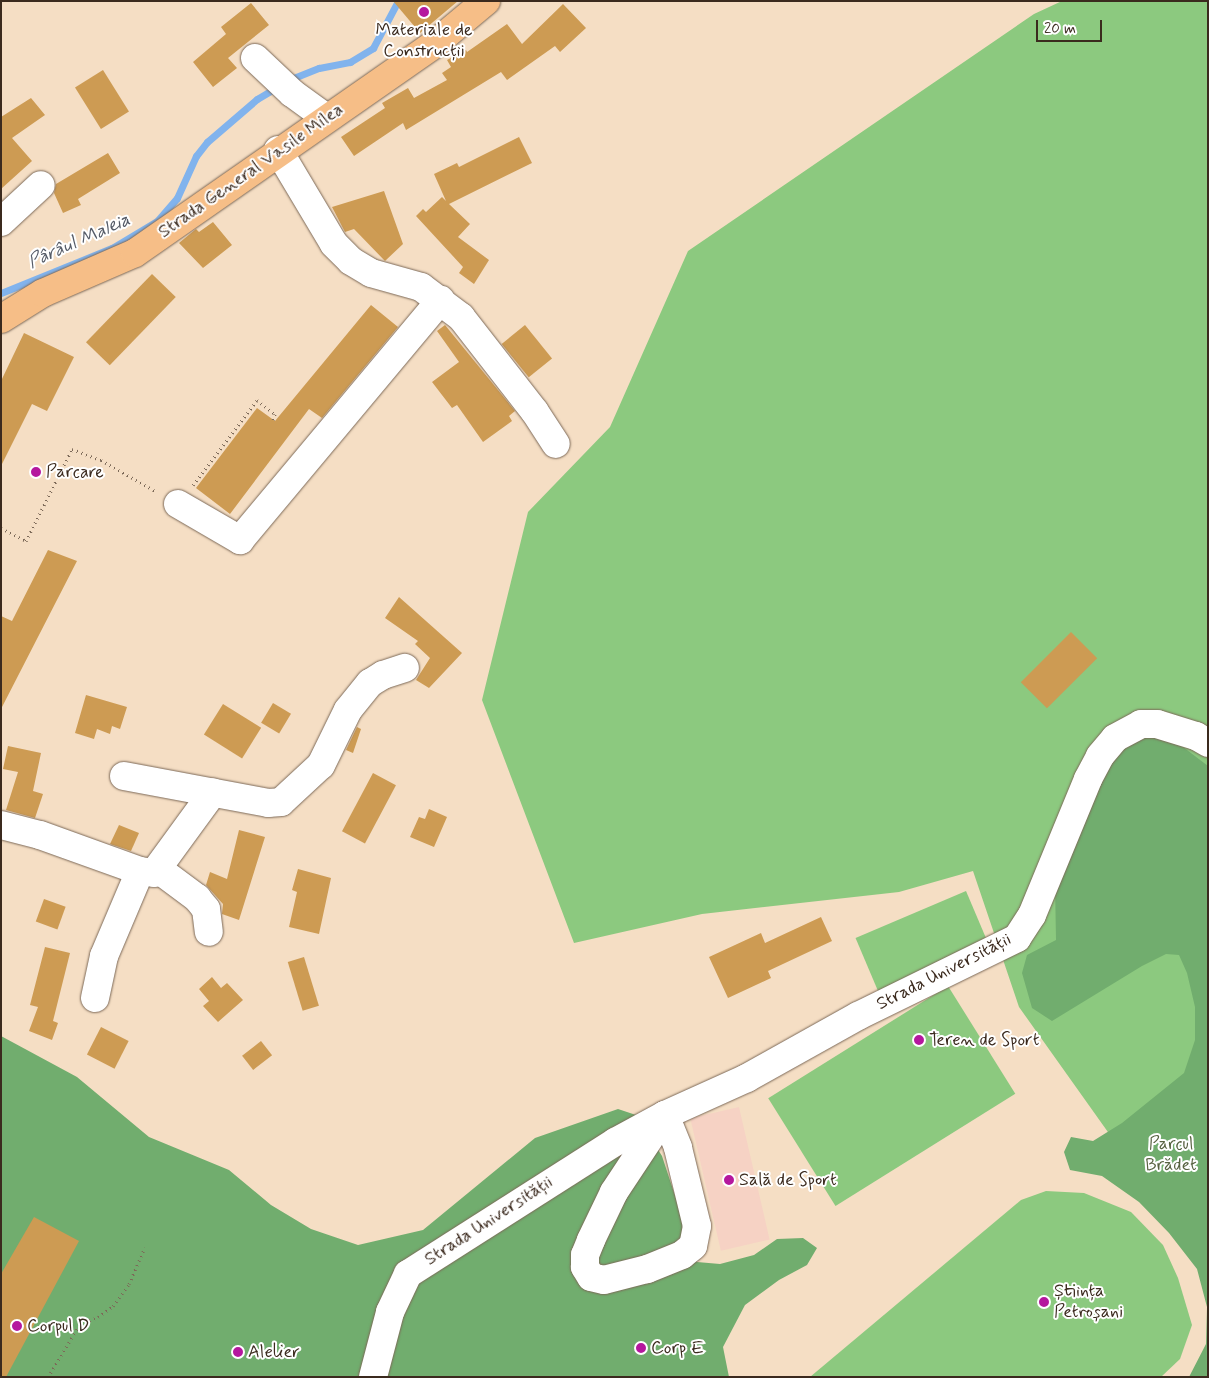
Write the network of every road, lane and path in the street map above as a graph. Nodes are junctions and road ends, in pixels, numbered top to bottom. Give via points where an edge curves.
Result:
1 (486, 1) edge
2 (263, 66) dead end
3 (325, 117) junction
4 (278, 150) junction
5 (41, 185) dead end
6 (1, 222) edge
7 (441, 300) junction
8 (1, 318) edge
9 (273, 420) dead end
10 (556, 444) dead end
11 (178, 504) junction
12 (1, 528) edge
13 (405, 668) dead end
14 (1208, 743) edge
15 (124, 776) dead end
16 (213, 792) junction
17 (1, 825) edge
18 (149, 870) junction
19 (208, 932) dead end
20 (95, 998) dead end
21 (665, 1115) junction
22 (145, 1247) dead end
23 (48, 1377) edge
24 (373, 1377) edge

1 - 3 main road, Strada General Vasile Milea via 437,42
2 - 3 street
3 - 4 main road, Strada General Vasile Milea
4 - 7 street via 334,244 351,261 371,273 421,287
4 - 8 main road, Strada General Vasile Milea via 135,252 43,294
5 - 6 street
7 - 10 street via 461,317
7 - 11 street via 240,540
9 - 11 path via 275,414 257,400
11 - 12 path via 101,460 72,449 26,541
13 - 16 street via 370,683 348,710 321,765 281,802 268,803
14 - 21 street, Strada Universității via 1157,724 1141,724 1115,738 1100,756 1088,779 1032,915 1017,938 858,1016 747,1078
15 - 16 street
16 - 18 street
17 - 18 street
18 - 19 street via 197,898 206,910
18 - 20 street via 104,956
21 - 21 street via 614,1192 591,1240 585,1255 585,1267 591,1277 604,1280 647,1269 682,1255 693,1246 697,1226 678,1148
21 - 24 street, Strada Universității via 576,1165 408,1274 390,1312
22 - 23 path via 130,1284 113,1306 80,1324

